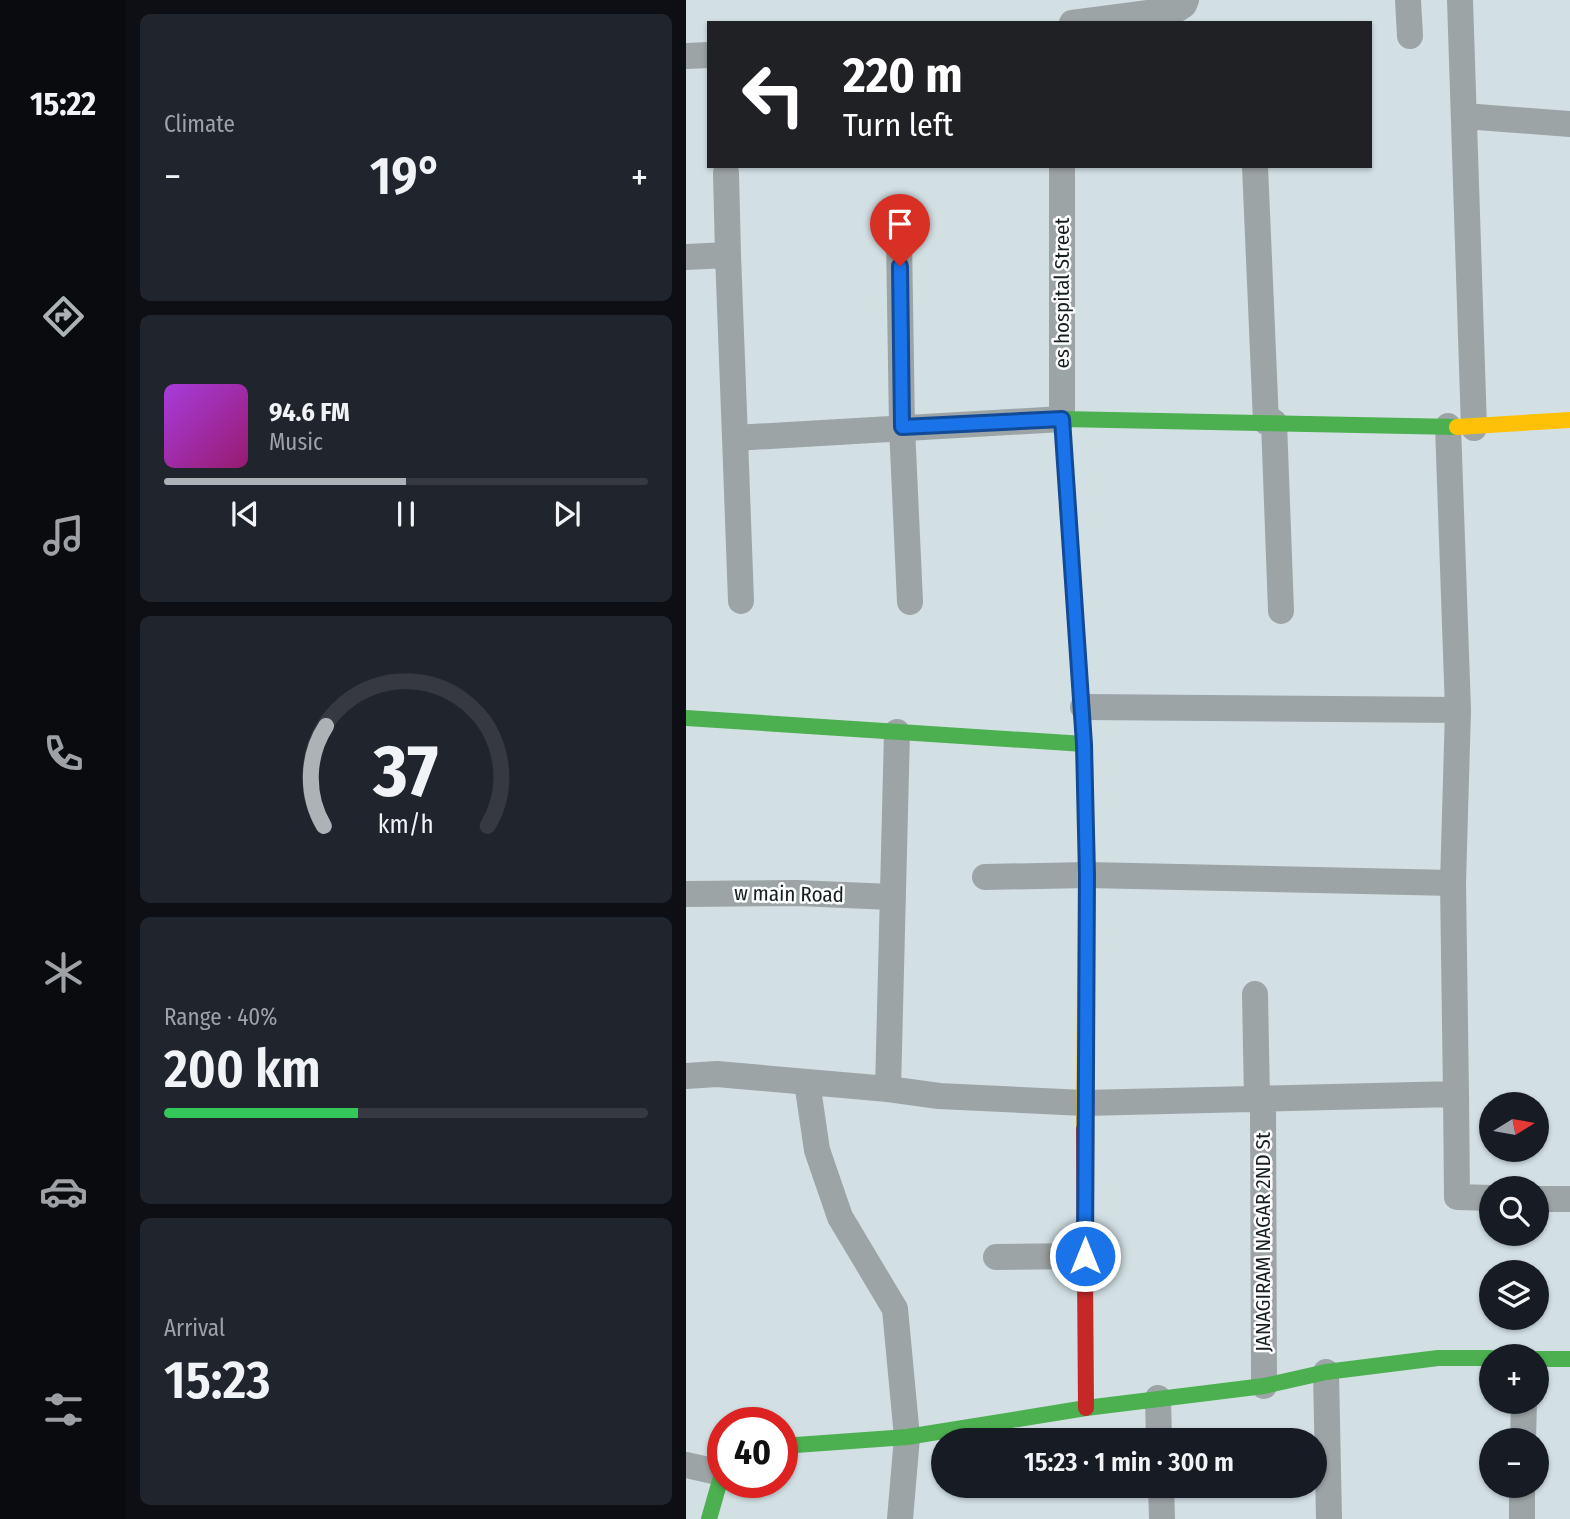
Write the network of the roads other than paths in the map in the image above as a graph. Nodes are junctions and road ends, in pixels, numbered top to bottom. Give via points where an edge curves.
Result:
1 (1408, 0) edge
2 (1460, 0) edge
3 (1185, 9) edge
4 (1087, 21) edge
5 (1410, 36) dead end
6 (707, 55) edge
7 (686, 56) edge
8 (1464, 116) junction
9 (1570, 124) edge
10 (1062, 168) edge
11 (1255, 168) edge
12 (726, 173) dead end
13 (900, 239) dead end
14 (728, 255) junction
15 (686, 257) edge
16 (1062, 419) junction
17 (1570, 420) edge
18 (1270, 422) junction
19 (902, 427) junction
20 (1461, 427) junction
21 (735, 438) junction
22 (741, 601) dead end
23 (911, 602) dead end
24 (1281, 611) dead end
25 (1083, 707) junction
26 (1458, 710) junction
27 (686, 718) edge
28 (897, 732) junction
29 (1084, 744) junction
30 (1087, 875) junction
31 (985, 877) dead end
32 (1453, 883) junction
33 (686, 894) edge
34 (892, 897) junction
35 (1255, 994) dead end
36 (686, 1076) edge
37 (807, 1082) junction
38 (888, 1089) junction
39 (1456, 1094) junction
40 (1260, 1099) junction
41 (1084, 1102) junction
42 (1479, 1198) edge
43 (1549, 1199) edge
44 (1570, 1199) edge
45 (1085, 1256) junction
46 (996, 1257) dead end
47 (1479, 1358) edge
48 (1549, 1359) edge
49 (1570, 1359) edge
50 (1326, 1372) junction
51 (1264, 1386) junction
52 (1158, 1398) junction
53 (1086, 1408) junction
54 (1159, 1428) edge
55 (907, 1437) junction
56 (798, 1446) edge
57 (686, 1465) edge
58 (707, 1469) edge
59 (715, 1498) edge
60 (1161, 1498) edge
61 (1522, 1498) edge
62 (709, 1519) edge
63 (900, 1519) edge
64 (1161, 1519) edge
65 (1329, 1519) edge
66 (1522, 1519) edge

1 - 5 street
2 - 8 street
3 - 4 street
6 - 7 street
8 - 9 street
8 - 20 street
10 - 16 street, es hospital Street
11 - 18 street
12 - 14 street
13 - 19 street
14 - 15 street
14 - 21 street
16 - 18 street
16 - 19 street
16 - 25 street
17 - 20 street
18 - 20 street
18 - 24 street
19 - 21 street
19 - 23 street
20 - 26 street
21 - 22 street
25 - 26 street
25 - 29 street
26 - 32 street
27 - 28 street
28 - 29 street
28 - 34 street
29 - 30 street
30 - 31 street
30 - 32 street
30 - 41 street
32 - 39 street
33 - 34 street, w main Road
34 - 38 street
35 - 40 street, JANAGIRAM NAGAR 2ND St
36 - 37 street via 717,1074
37 - 38 street
37 - 55 street via 817,1150 840,1217 895,1309
38 - 41 street via 940,1096
39 - 40 street
39 - 42 street via 1457,1197
40 - 41 street
40 - 51 street, JANAGIRAM NAGAR 2ND St
41 - 45 street
43 - 44 street
45 - 46 street
45 - 53 street
47 - 50 street via 1438,1358
48 - 49 street
50 - 51 street
50 - 65 street
51 - 52 street
52 - 53 street
52 - 54 street
53 - 55 street
55 - 56 street
55 - 63 street
57 - 58 street
59 - 62 street
60 - 64 street
61 - 66 street

